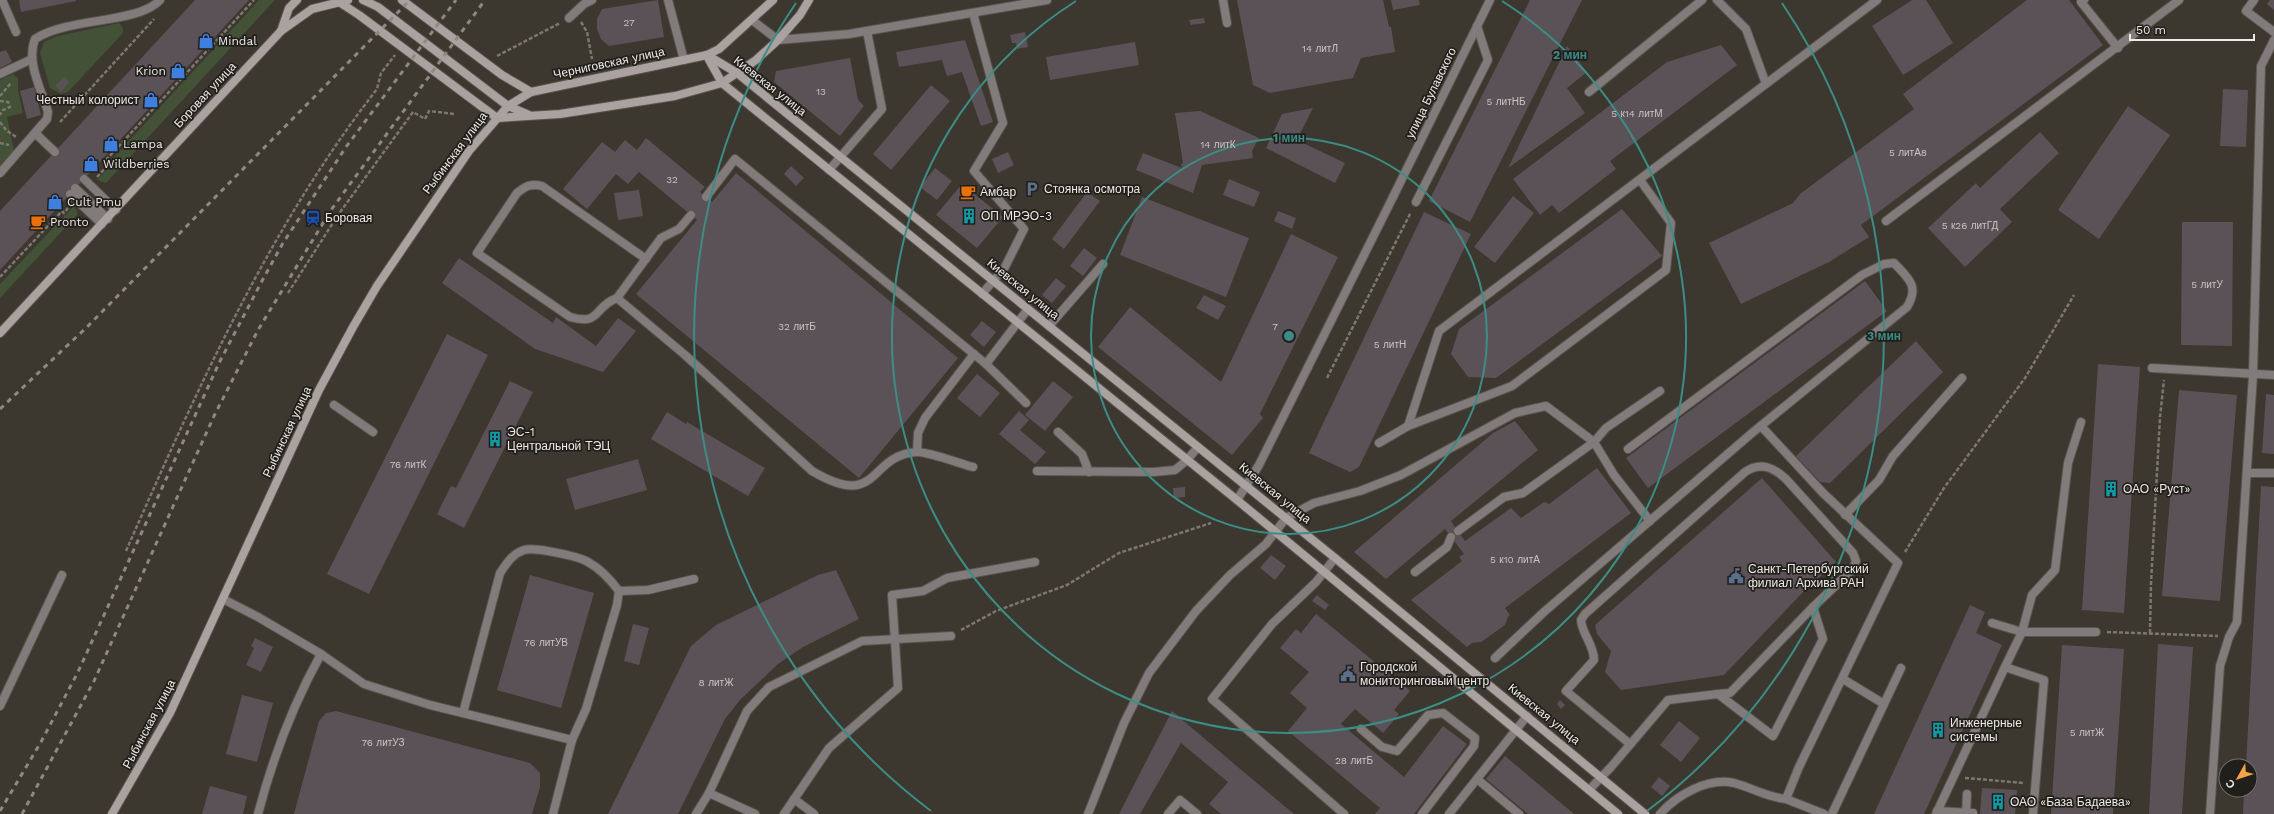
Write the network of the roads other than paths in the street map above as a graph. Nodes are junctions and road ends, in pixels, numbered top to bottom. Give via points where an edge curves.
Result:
1 (2, 0) edge
2 (160, 0) edge
3 (297, 0) edge
4 (348, 0) edge
5 (362, 0) edge
6 (402, 0) edge
7 (592, 0) edge
8 (668, 0) edge
9 (772, 0) edge
10 (809, 0) edge
11 (1047, 0) edge
12 (1223, 0) edge
13 (1490, 0) edge
14 (1702, 0) edge
15 (1718, 0) edge
16 (1877, 0) edge
17 (2084, 0) edge
18 (2179, 0) edge
19 (2254, 0) edge
20 (334, 2) edge
21 (1017, 3) edge
22 (973, 13) junction
23 (572, 15) road end
24 (752, 20) junction
25 (1227, 23) dead end
26 (1477, 26) junction
27 (281, 31) junction
28 (868, 31) junction
29 (16, 32) dead end
30 (2274, 32) edge
31 (778, 40) junction
32 (2274, 40) edge
33 (2118, 48) junction
34 (707, 55) junction
35 (32, 59) junction
36 (684, 60) junction
37 (737, 73) junction
38 (0, 74) edge
39 (722, 83) junction
40 (1766, 84) junction
41 (531, 92) junction
42 (1589, 92) dead end
43 (508, 106) junction
44 (532, 116) junction
45 (497, 118) junction
46 (36, 134) junction
47 (55, 152) dead end
48 (840, 157) junction
49 (829, 170) junction
50 (0, 173) edge
51 (84, 179) dead end
52 (1640, 180) junction
53 (73, 191) dead end
54 (706, 197) dead end
55 (1416, 202) road end
56 (116, 210) junction
57 (691, 215) dead end
58 (105, 222) junction
59 (1886, 222) dead end
60 (646, 259) junction
61 (1103, 264) dead end
62 (993, 281) junction
63 (982, 294) junction
64 (617, 298) junction
65 (1028, 309) junction
66 (1017, 323) junction
67 (1049, 326) junction
68 (0, 333) edge
69 (974, 354) junction
70 (986, 364) junction
71 (2152, 368) dead end
72 (2253, 375) junction
73 (2274, 375) edge
74 (1962, 378) dead end
75 (1660, 391) dead end
76 (1026, 403) dead end
77 (334, 404) dead end
78 (2081, 422) dead end
79 (1408, 426) junction
80 (1761, 426) junction
81 (373, 432) dead end
82 (1058, 432) dead end
83 (1594, 442) junction
84 (1379, 443) dead end
85 (1198, 447) junction
86 (1628, 449) dead end
87 (917, 452) junction
88 (1187, 460) junction
89 (973, 467) dead end
90 (1037, 471) dead end
91 (1089, 472) junction
92 (2248, 473) junction
93 (2274, 473) edge
94 (1247, 486) junction
95 (1237, 500) junction
96 (1845, 515) junction
97 (1286, 518) junction
98 (1650, 521) junction
99 (1458, 531) dead end
100 (1275, 532) junction
101 (1451, 537) dead end
102 (1335, 558) junction
103 (1035, 562) dead end
104 (1325, 572) junction
105 (1415, 572) dead end
106 (62, 575) dead end
107 (694, 579) dead end
108 (619, 591) junction
109 (223, 599) junction
110 (1813, 607) junction
111 (1992, 623) dead end
112 (2022, 632) junction
113 (2096, 632) road end
114 (951, 636) road end
115 (895, 639) junction
116 (321, 654) junction
117 (1495, 658) dead end
118 (2005, 667) junction
119 (1900, 668) dead end
120 (1843, 679) junction
121 (1718, 694) junction
122 (1884, 704) junction
123 (0, 706) edge
124 (463, 713) junction
125 (1527, 716) junction
126 (1361, 729) dead end
127 (1516, 730) junction
128 (572, 740) junction
129 (1630, 744) junction
130 (1600, 776) junction
131 (1477, 779) junction
132 (1589, 790) junction
133 (709, 793) junction
134 (1967, 794) dead end
135 (794, 799) junction
136 (1786, 799) junction
137 (1936, 813) edge
138 (1968, 813) edge
139 (112, 814) edge
140 (258, 814) edge
141 (553, 814) edge
142 (696, 814) edge
143 (755, 814) edge
144 (784, 814) edge
145 (814, 814) edge
146 (1088, 814) edge
147 (1168, 814) edge
148 (1197, 814) edge
149 (1344, 814) edge
150 (1422, 814) edge
151 (1450, 814) edge
152 (1519, 814) edge
153 (1618, 814) edge
154 (1645, 814) edge
155 (1660, 814) edge
156 (1824, 814) edge
157 (1832, 814) edge
158 (2033, 814) edge
159 (2210, 814) edge

1 - 29 street
2 - 35 street via 146,11 56,29 35,39
3 - 27 street, Боровая улица via 289,8
4 - 20 street, Боровая улица
5 - 43 street via 378,7
6 - 41 street via 502,75
7 - 23 street
8 - 36 street
9 - 24 street, Черниговская улица
10 - 31 street via 800,15
11 - 21 street
12 - 25 street
13 - 26 street, улица Булавского
14 - 42 street
15 - 40 street via 1746,29
16 - 40 street
17 - 33 street via 2081,2
18 - 33 street
19 - 30 street via 2246,11
20 - 27 street, Боровая улица via 312,9
20 - 45 street via 423,62
21 - 22 street
22 - 28 street
22 - 62 street via 1003,123 974,171 1024,229 1005,267
24 - 31 street
24 - 34 street, Черниговская улица via 719,49
26 - 55 street via 1488,60
26 - 94 street, улица Булавского
27 - 56 street, Боровая улица
28 - 31 street
28 - 48 street via 882,109
31 - 37 street
32 - 72 street via 2261,66
33 - 59 street
34 - 36 street, Черниговская улица
34 - 37 street, Киевская улица
34 - 39 street, Киевская улица
35 - 38 street
35 - 46 street via 48,112 47,119
36 - 41 street, Черниговская улица
37 - 39 street
37 - 48 street, Киевская улица
39 - 44 street via 675,96
39 - 49 street, Киевская улица
40 - 52 street
41 - 43 street, Рыбинская улица
43 - 44 street
43 - 45 street, Рыбинская улица
44 - 45 street
45 - 109 street, Рыбинская улица via 469,152 413,232 353,327 319,390
46 - 47 street
46 - 50 street
48 - 49 street
48 - 62 street, Киевская улица
49 - 63 street, Киевская улица
51 - 56 street
52 - 79 street via 1439,331
52 - 79 street via 1671,223 1666,270 1512,386
53 - 58 street
54 - 69 street via 735,159
56 - 58 street, Боровая улица
57 - 60 street via 679,229 661,238
58 - 68 street, Боровая улица
60 - 64 street
60 - 64 street via 542,186 533,184 517,193 477,253 570,317 583,321 595,317 607,302
61 - 67 street
62 - 63 street
62 - 65 street, Киевская улица
63 - 66 street, Киевская улица
64 - 87 street via 685,355 812,471 828,481 844,486 858,486 898,457
65 - 66 street
65 - 67 street, Киевская улица
66 - 70 street
66 - 88 street, Киевская улица
67 - 85 street, Киевская улица
69 - 70 street
69 - 87 street via 925,418 918,433
70 - 76 street
71 - 72 street
72 - 73 street
72 - 92 street
74 - 96 street via 1892,456 1879,480
75 - 83 street via 1606,428
77 - 81 street
78 - 112 street via 2068,463 2055,570 2032,595
79 - 84 street
80 - 86 street via 1907,306 1913,296 1912,282 1894,263 1884,264 1862,275
80 - 96 street
80 - 98 street
82 - 91 street via 1082,454
83 - 97 street via 1546,406 1515,413 1401,475 1360,491 1314,503
83 - 98 street via 1614,475
83 - 99 street via 1523,494 1504,497
85 - 88 street
85 - 94 street, Киевская улица
87 - 89 street
88 - 91 street via 1175,470
88 - 95 street, Киевская улица
90 - 91 street
92 - 93 street
92 - 159 street via 2237,622 2229,637 2220,666
94 - 95 street
94 - 97 street, Киевская улица
95 - 100 street, Киевская улица
96 - 120 street via 1898,563
97 - 100 street
97 - 102 street, Киевская улица
98 - 117 street via 1545,611
100 - 104 street, Киевская улица
100 - 146 street via 1266,544 1230,575 1196,611 1149,673 1124,723
101 - 105 street via 1447,547
102 - 104 street
102 - 125 street, Киевская улица
103 - 115 street via 947,578 923,591 892,595
104 - 127 street, Киевская улица
104 - 149 street via 1272,624 1212,699
106 - 123 street
107 - 108 street via 648,590
108 - 124 street via 608,576 587,561 539,550 525,550 512,556 500,573
108 - 128 street via 586,709
109 - 116 street
109 - 139 street, Рыбинская улица via 170,713
110 - 121 street via 1730,693
110 - 121 street via 1823,639 1773,736
110 - 129 street via 1853,569 1856,561 1853,553 1776,470 1767,467 1752,468 1581,620 1584,634 1593,647 1594,660 1566,691
111 - 112 street
112 - 113 street
112 - 118 street
114 - 115 street
115 - 133 street via 862,641 769,687 747,711
115 - 135 street via 898,688 829,748
116 - 124 street via 364,684
116 - 140 street via 284,728
118 - 137 street
118 - 158 street via 2044,680
119 - 122 street
120 - 122 street
120 - 136 street
121 - 129 street via 1668,700
122 - 157 street
124 - 128 street
125 - 127 street
125 - 130 street, Киевская улица
126 - 150 street via 1382,747 1397,751 1428,714 1443,713 1475,738 1474,746
127 - 131 street
127 - 132 street, Киевская улица
128 - 141 street
129 - 130 street
130 - 132 street
130 - 154 street, Киевская улица
131 - 151 street
131 - 152 street
132 - 153 street, Киевская улица
133 - 142 street
133 - 143 street
134 - 138 street
135 - 144 street
135 - 145 street
136 - 155 street via 1769,797 1723,781 1690,791
136 - 156 street
137 - 138 street
147 - 148 street via 1180,800

